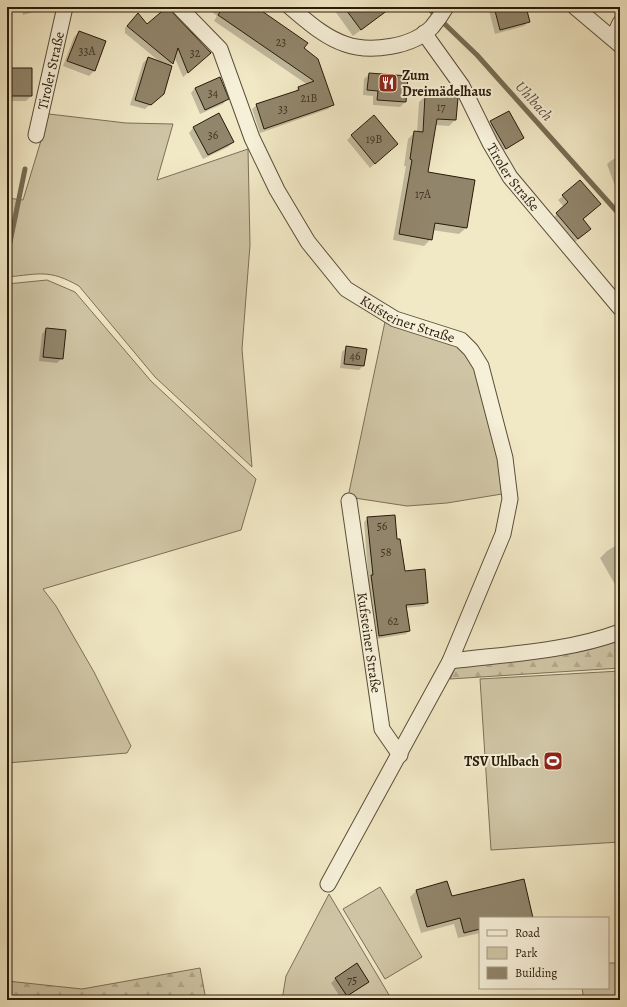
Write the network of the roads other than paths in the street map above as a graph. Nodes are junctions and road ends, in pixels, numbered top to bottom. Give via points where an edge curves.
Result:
1 (65, 7) edge
2 (179, 7) edge
3 (290, 7) edge
4 (575, 7) edge
5 (446, 8) edge
6 (620, 23) edge
7 (428, 30) junction
8 (616, 42) edge
9 (36, 135) dead end
10 (620, 308) edge
11 (349, 501) dead end
12 (620, 632) edge
13 (450, 660) junction
14 (400, 755) junction
15 (328, 884) dead end

1 - 9 street, Tiroler Straße
2 - 13 street, Kufsteiner Straße via 220,49 252,138 277,190 308,242 346,288 395,318 461,340 481,366 505,458 510,499 503,534
3 - 7 street via 314,27 334,39 358,48 384,48 410,40
4 - 8 street
5 - 7 street
6 - 8 street
7 - 10 street, Tiroler Straße via 462,86 510,177
11 - 14 street, Kufsteiner Straße via 382,729
12 - 13 street via 605,638 557,647
13 - 14 street, Kufsteiner Straße
14 - 15 street, Kufsteiner Straße

